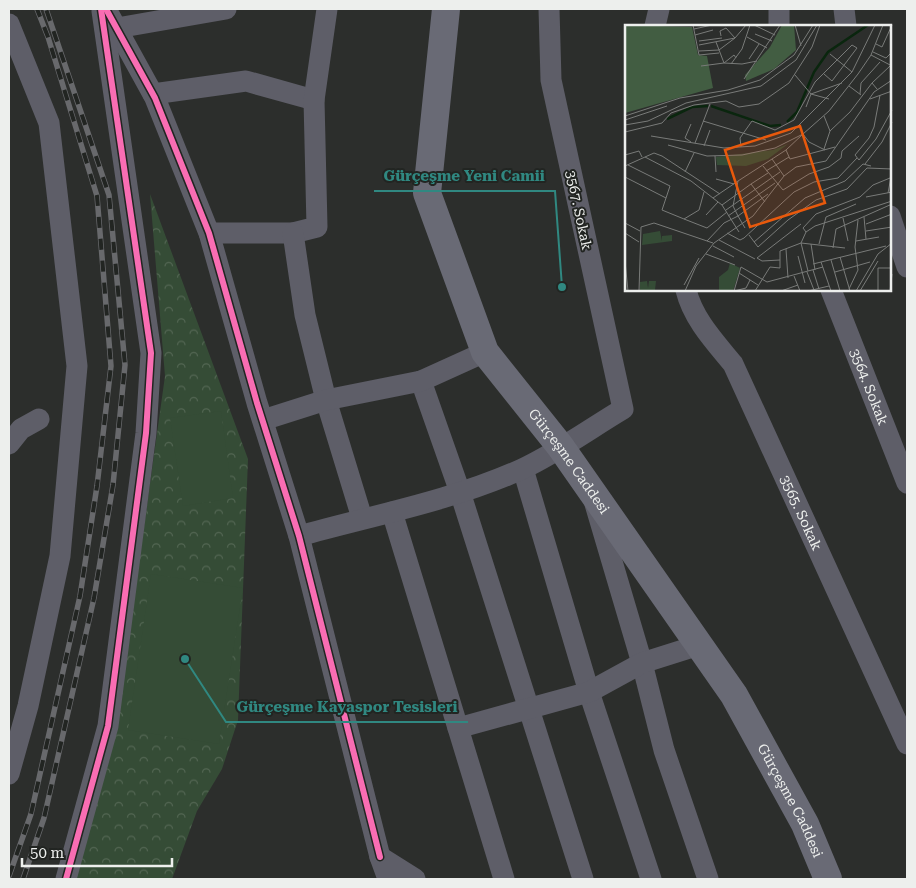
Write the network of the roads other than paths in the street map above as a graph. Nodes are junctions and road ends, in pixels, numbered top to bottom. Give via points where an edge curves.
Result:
1 (101, 9) edge
2 (106, 9) edge
3 (226, 9) edge
4 (327, 9) edge
5 (446, 9) edge
6 (549, 9) edge
7 (659, 9) edge
8 (779, 9) edge
9 (844, 9) edge
10 (9, 24) edge
11 (655, 25) edge
12 (779, 25) edge
13 (846, 25) edge
14 (117, 28) junction
15 (153, 94) junction
16 (314, 100) junction
17 (891, 219) edge
18 (209, 233) junction
19 (293, 233) junction
20 (907, 267) edge
21 (686, 291) edge
22 (830, 291) edge
23 (484, 352) junction
24 (421, 382) junction
25 (326, 400) junction
26 (39, 419) dead end
27 (263, 420) junction
28 (9, 444) edge
29 (560, 446) junction
30 (523, 469) junction
31 (907, 483) edge
32 (591, 490) junction
33 (460, 492) junction
34 (392, 512) junction
35 (362, 518) junction
36 (299, 536) junction
37 (699, 645) junction
38 (642, 663) junction
39 (589, 692) junction
40 (528, 708) junction
41 (19, 709) edge
42 (458, 728) junction
43 (907, 744) edge
44 (9, 774) edge
45 (380, 857) junction
46 (66, 879) edge
47 (388, 879) edge
48 (415, 879) edge
49 (504, 879) edge
50 (583, 879) edge
51 (651, 879) edge
52 (708, 879) edge
53 (828, 879) edge

1 - 46 street via 151,353 146,434 108,726
2 - 14 street
3 - 14 street
4 - 16 street
5 - 23 main road, Gürçeşme Caddesi via 427,193
6 - 29 street, 3567. Sokak via 551,80 623,409
7 - 11 street
8 - 12 street
9 - 13 street
10 - 41 street via 49,124 77,366 60,556
14 - 15 street
15 - 16 street via 246,81
15 - 18 street
16 - 19 street via 317,227
17 - 20 street
18 - 19 street
18 - 27 street
19 - 25 street via 306,315
21 - 43 street, 3565. Sokak via 706,332 733,364
22 - 31 street, 3564. Sokak
23 - 24 street
23 - 29 main road, Gürçeşme Caddesi
24 - 25 street
24 - 33 street
25 - 27 street
25 - 35 street
26 - 28 street via 21,429
27 - 36 street
29 - 30 street
29 - 32 main road, Gürçeşme Caddesi
30 - 33 street
30 - 39 street
32 - 37 main road, Gürçeşme Caddesi
32 - 38 street
33 - 34 street
33 - 40 street
34 - 35 street
34 - 42 street
35 - 36 street
36 - 45 street
37 - 38 street
37 - 53 main road, Gürçeşme Caddesi via 734,695 805,824
38 - 39 street
38 - 52 street via 664,750
39 - 40 street
39 - 51 street
40 - 42 street
40 - 50 street
41 - 44 street
42 - 49 street
45 - 47 street
45 - 48 street

